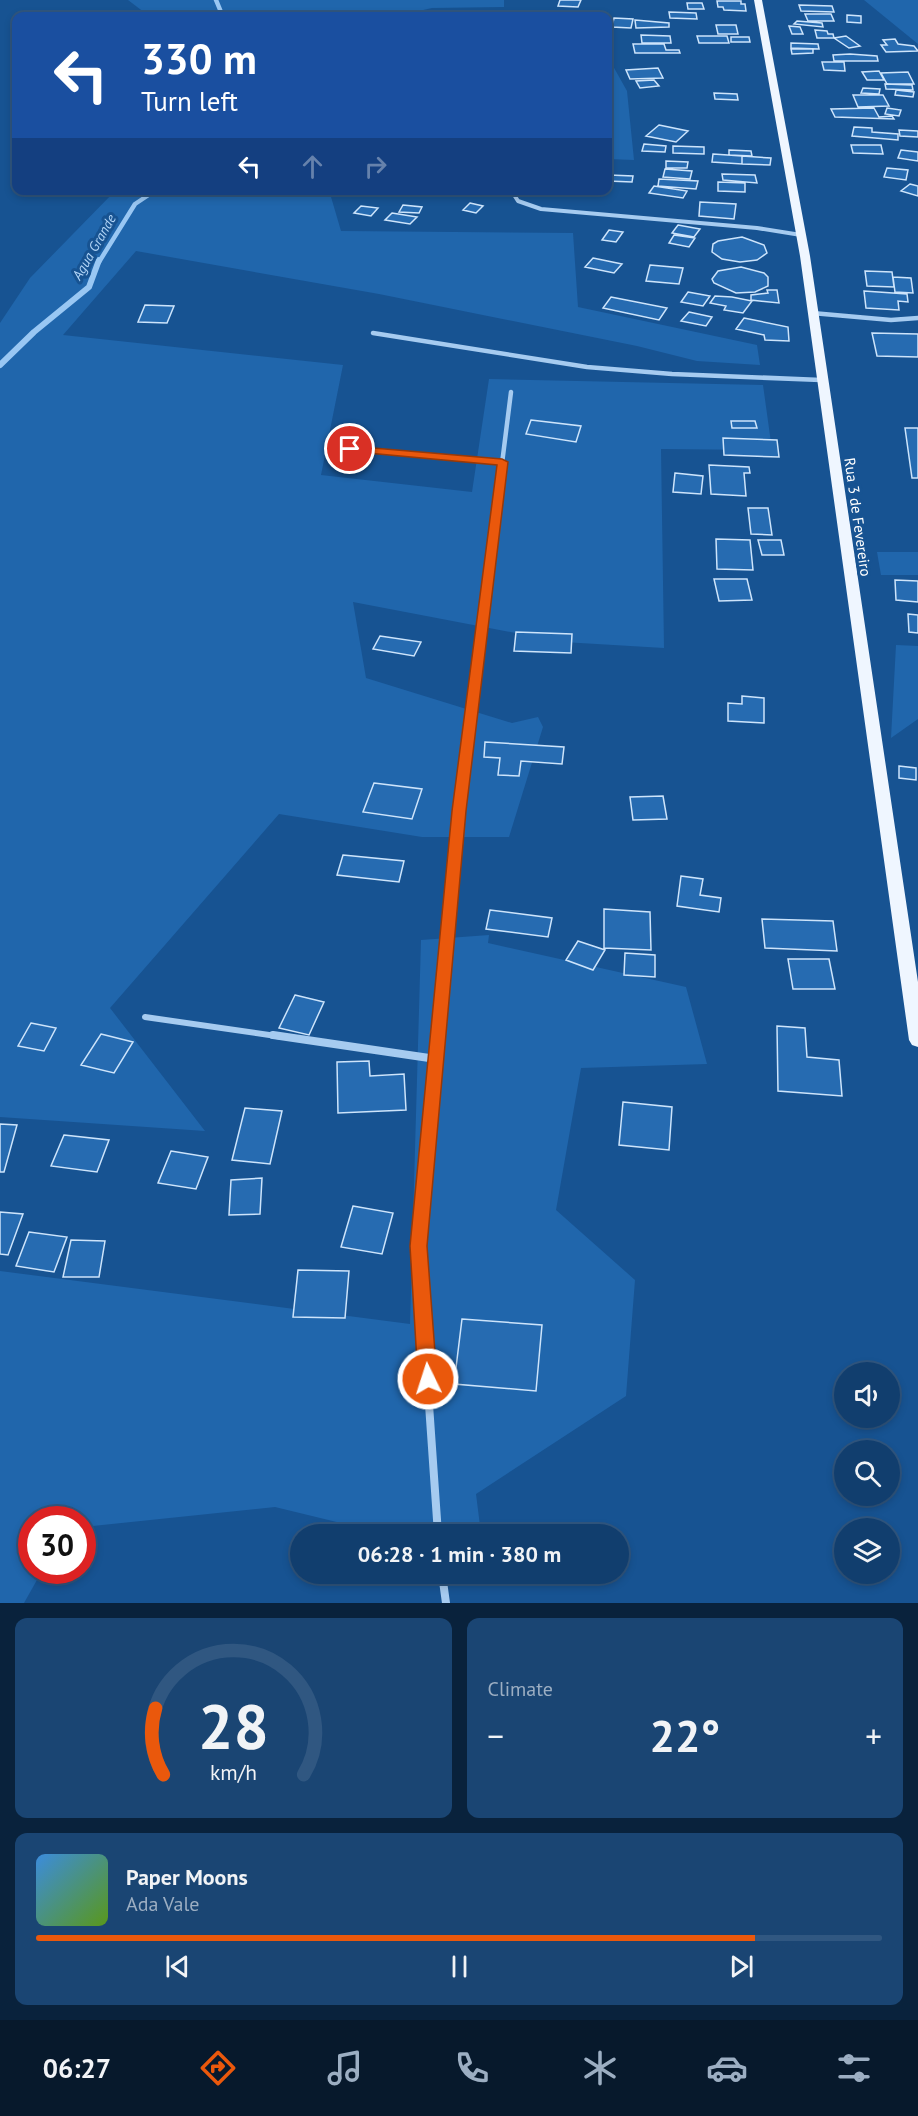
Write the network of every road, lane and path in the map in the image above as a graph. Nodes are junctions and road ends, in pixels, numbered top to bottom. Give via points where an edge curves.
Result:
1 (759, 0) edge
2 (514, 195) edge
3 (801, 235) junction
4 (812, 312) junction
5 (918, 318) edge
6 (373, 333) dead end
7 (821, 380) junction
8 (511, 392) dead end
9 (350, 449) dead end
10 (502, 462) junction
11 (145, 1017) dead end
12 (918, 1040) edge
13 (436, 1059) junction
14 (437, 1524) edge
15 (443, 1584) edge
16 (446, 1603) edge

1 - 3 main road, Rua 3 de Fevereiro
2 - 3 street via 518,201 541,209
3 - 4 main road, Rua 3 de Fevereiro
4 - 5 street via 891,320
4 - 7 main road, Rua 3 de Fevereiro
6 - 7 street via 598,369
7 - 12 main road, Rua 3 de Fevereiro
8 - 10 street
9 - 10 street
10 - 13 street via 459,811
11 - 13 street
13 - 14 street via 418,1246
15 - 16 street

